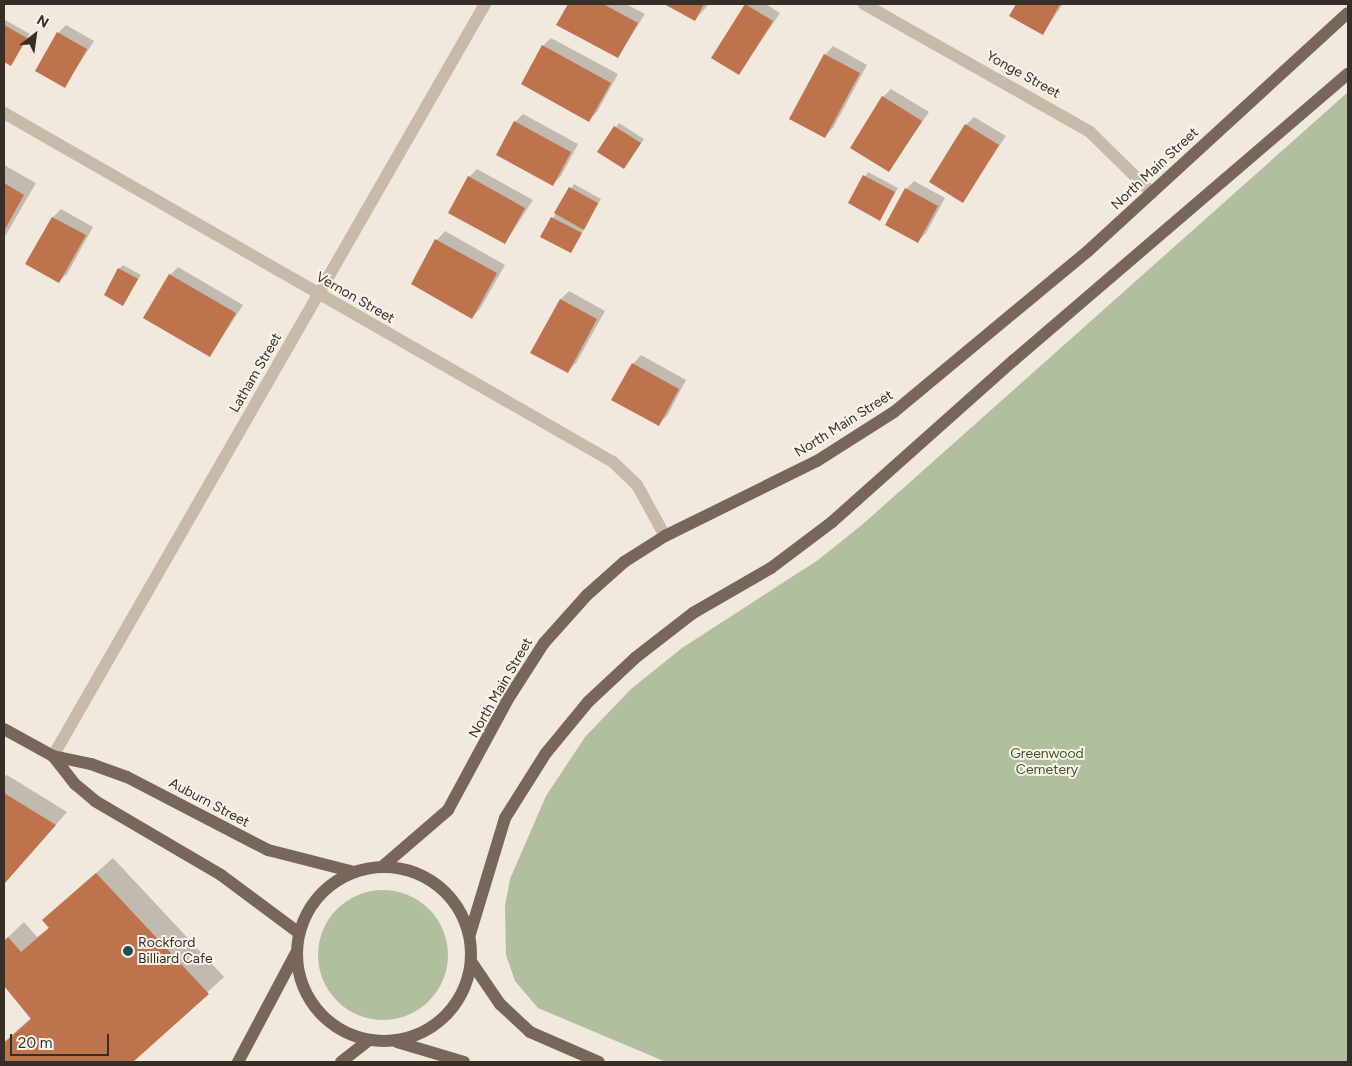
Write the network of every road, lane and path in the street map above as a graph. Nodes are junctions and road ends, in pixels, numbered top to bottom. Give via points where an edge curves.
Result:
1 (485, 4) edge
2 (864, 4) edge
3 (1348, 13) edge
4 (1348, 74) edge
5 (4, 113) edge
6 (1152, 193) junction
7 (318, 295) junction
8 (665, 536) junction
9 (4, 729) edge
10 (53, 756) junction
11 (383, 866) junction
12 (354, 872) junction
13 (299, 933) junction
14 (470, 934) junction
15 (298, 950) junction
16 (472, 964) junction
17 (368, 1041) junction
18 (397, 1042) junction
19 (238, 1062) edge
20 (340, 1062) edge
21 (464, 1062) edge
22 (599, 1062) edge

1 - 7 street, Latham Street
2 - 6 street, Yonge Street via 1090,132
3 - 6 main road, North Main Street
4 - 14 main road via 1014,360 832,522 771,568 693,613 635,658 588,702 546,753 505,818
5 - 7 street, Vernon Street
6 - 8 main road, North Main Street via 1088,251 894,412 817,461
7 - 8 street, Vernon Street via 613,462 637,485
7 - 10 street, Latham Street
8 - 11 main road, North Main Street via 612,573 544,644 508,700 448,810
9 - 10 main road, Auburn Street
10 - 12 main road, Auburn Street via 91,764 127,777 268,850
10 - 13 main road, Auburn Street via 75,784 95,801 221,875
11 - 12 main road
11 - 14 main road via 412,871 438,885 459,906
12 - 13 main road via 329,886 310,907
13 - 15 main road
14 - 16 main road
15 - 17 main road via 296,962 303,989 319,1013 341,1031
15 - 19 main road
16 - 18 main road via 464,992 448,1016 424,1033
16 - 22 main road via 500,1004 530,1032
17 - 18 main road
17 - 20 main road
18 - 21 main road

